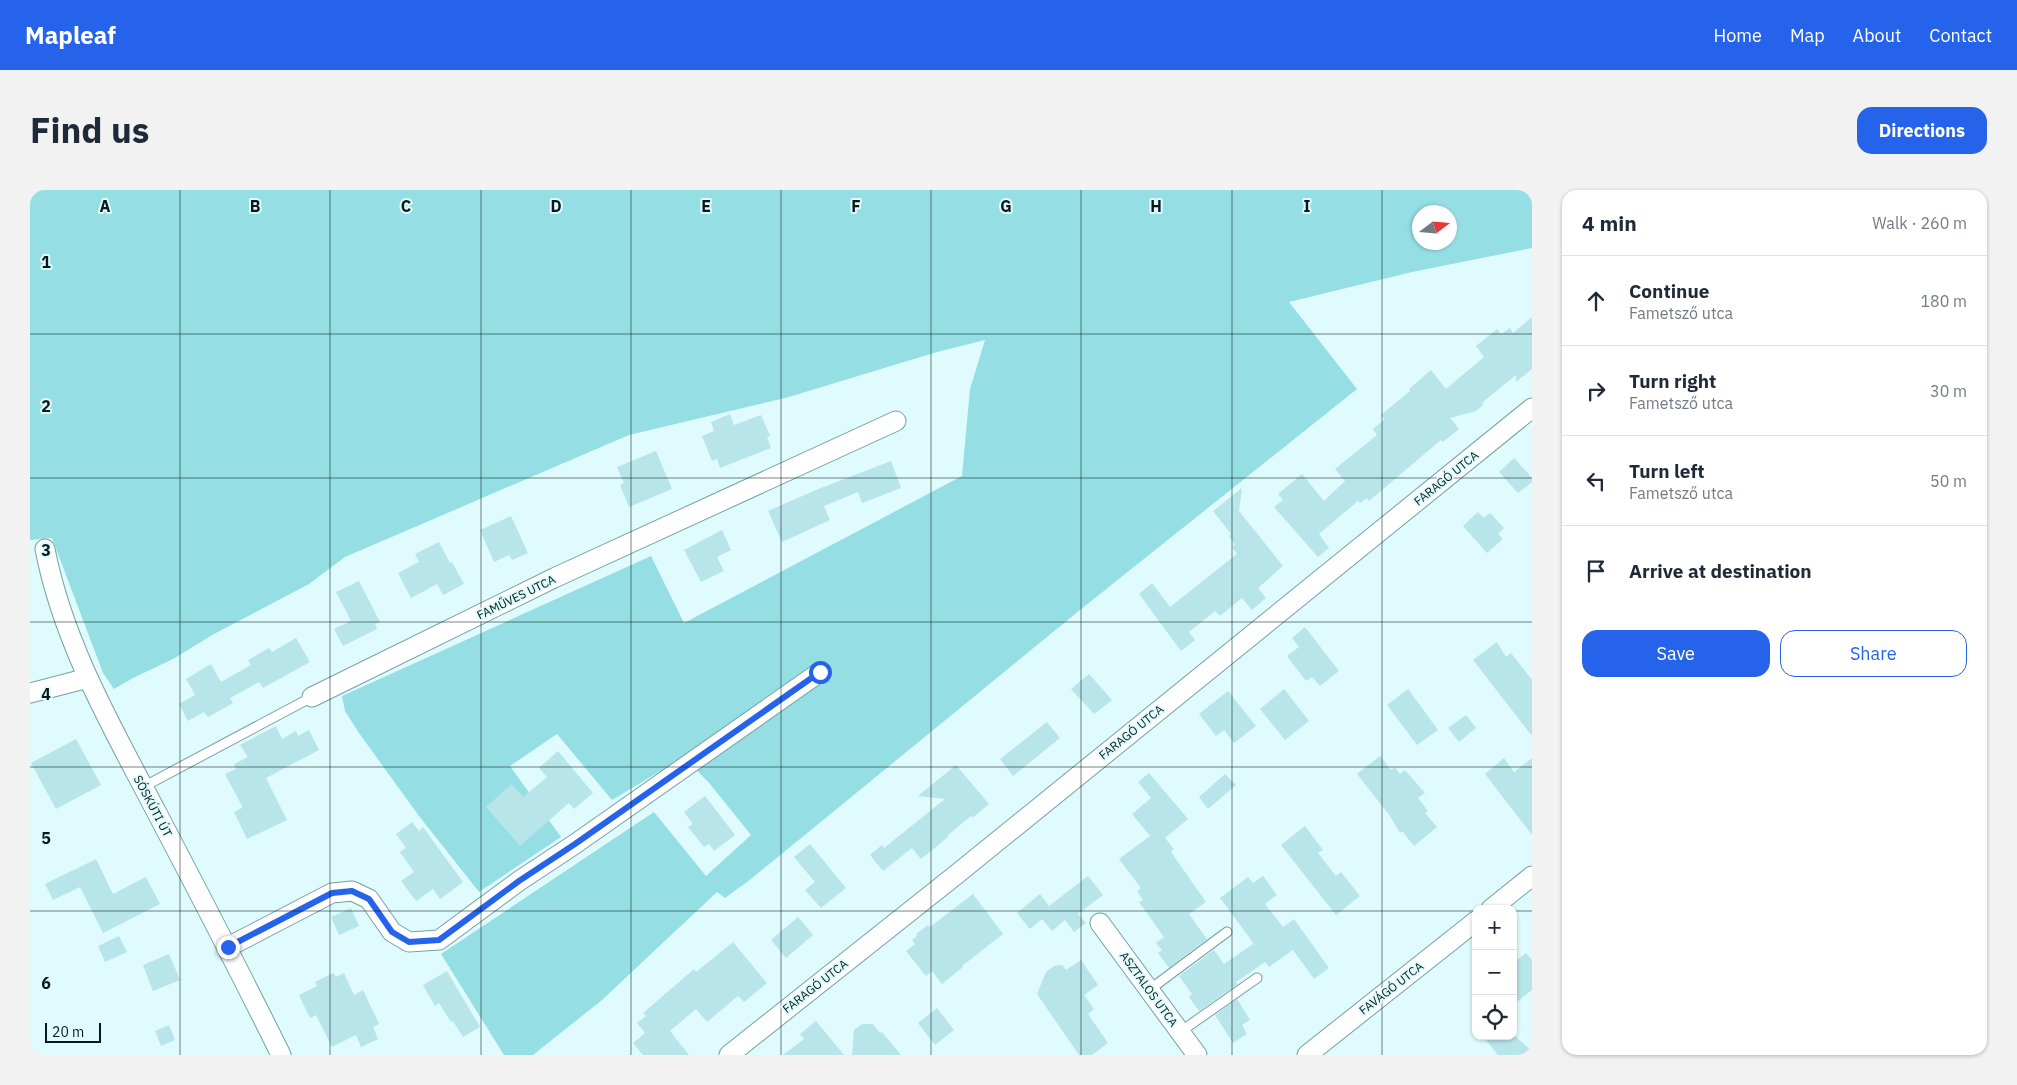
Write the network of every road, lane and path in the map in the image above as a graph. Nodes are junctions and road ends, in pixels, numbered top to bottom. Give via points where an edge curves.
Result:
1 (1532, 408) edge
2 (896, 421) dead end
3 (45, 549) dead end
4 (820, 672) dead end
5 (88, 678) junction
6 (30, 693) edge
7 (312, 697) joint
8 (143, 787) junction
9 (1532, 876) edge
10 (1496, 905) edge
11 (1100, 923) dead end
12 (1472, 924) edge
13 (1226, 932) dead end
14 (228, 947) junction
15 (1257, 978) dead end
16 (1149, 990) junction
17 (1180, 1032) junction
18 (281, 1055) edge
19 (729, 1055) edge
20 (1197, 1055) edge
21 (1307, 1055) edge

1 - 19 street, FARAGÓ UTCA
2 - 7 street, FAMŰVES UTCA via 554,578
3 - 5 street, SÓSKÚTI ÚT via 58,600
4 - 14 street via 439,940 409,942 392,932 369,899 352,891 332,893
5 - 6 street
5 - 8 street, SÓSKÚTI ÚT
7 - 8 lane, FAMŰVES UTCA
8 - 14 street, SÓSKÚTI ÚT
9 - 10 street
11 - 16 street, ASZTALOS UTCA
12 - 21 street, FAVÁGÓ UTCA
13 - 16 lane
14 - 18 street, SÓSKÚTI ÚT
15 - 17 lane
16 - 17 street, ASZTALOS UTCA
17 - 20 street, ASZTALOS UTCA

